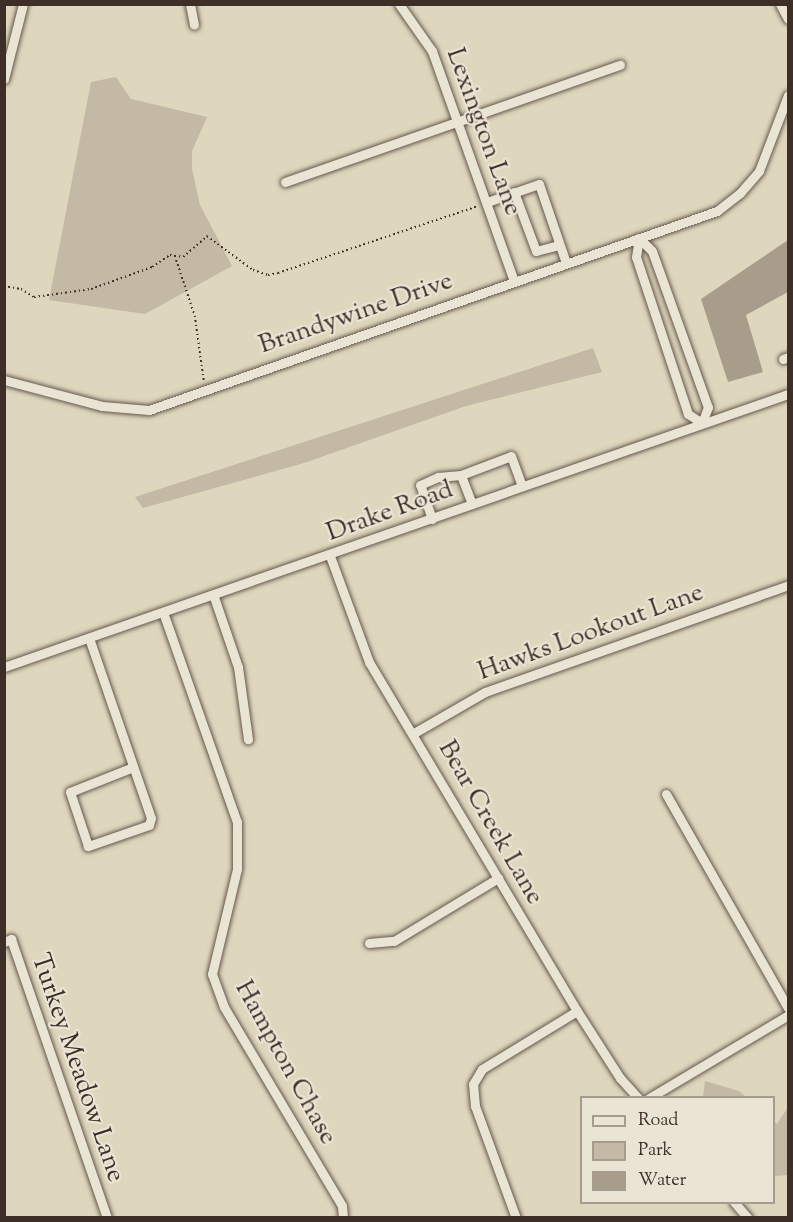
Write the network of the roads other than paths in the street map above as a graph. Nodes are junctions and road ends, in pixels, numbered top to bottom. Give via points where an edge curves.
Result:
1 (23, 4) edge
2 (190, 4) edge
3 (399, 4) edge
4 (780, 4) edge
5 (789, 19) edge
6 (194, 25) dead end
7 (8, 56) edge
8 (620, 65) dead end
9 (4, 79) edge
10 (789, 95) edge
11 (459, 121) junction
12 (285, 182) dead end
13 (514, 192) junction
14 (487, 202) junction
15 (639, 238) junction
16 (559, 244) junction
17 (566, 263) junction
18 (514, 281) junction
19 (4, 380) edge
20 (789, 394) edge
21 (702, 423) junction
22 (461, 475) junction
23 (522, 486) junction
24 (472, 504) junction
25 (432, 519) junction
26 (330, 556) junction
27 (789, 585) edge
28 (214, 597) junction
29 (164, 615) junction
30 (89, 638) junction
31 (4, 667) edge
32 (414, 734) junction
33 (248, 738) dead end
34 (133, 767) junction
35 (666, 794) dead end
36 (498, 878) junction
37 (4, 942) edge
38 (369, 943) dead end
39 (789, 1008) edge
40 (577, 1011) junction
41 (789, 1015) edge
42 (636, 1096) edge
43 (653, 1096) edge
44 (735, 1204) edge
45 (106, 1218) edge
46 (343, 1218) edge
47 (516, 1218) edge
48 (748, 1218) edge

1 - 7 street
2 - 6 street
3 - 11 street, Lexington Lane via 432,51
4 - 5 street
7 - 9 street
8 - 11 street
10 - 15 street, Brandywine Drive via 759,171 740,193 717,211
11 - 12 street
11 - 14 street, Lexington Lane
13 - 14 street
13 - 16 street via 536,251
13 - 16 street via 539,184
14 - 18 street, Lexington Lane
15 - 17 street, Brandywine Drive
15 - 21 street via 652,251 708,407
15 - 21 street via 636,257 688,414
16 - 17 street
17 - 18 street, Brandywine Drive
18 - 19 street, Brandywine Drive via 149,410 102,406
20 - 21 street, Drake Road
21 - 23 street, Drake Road
22 - 23 street via 511,456
22 - 24 street
22 - 25 street via 438,477 420,485
23 - 24 street, Drake Road
24 - 25 street, Drake Road
25 - 26 street, Drake Road
26 - 28 street, Drake Road
26 - 32 street, Bear Creek Lane via 369,662
27 - 32 street, Hawks Lookout Lane via 485,692
28 - 29 street, Drake Road
28 - 33 street via 238,667
29 - 30 street, Drake Road
29 - 46 street, Hampton Chase via 237,822 237,869 212,974 224,1007 342,1206
30 - 31 street, Drake Road
30 - 34 street
32 - 36 street, Bear Creek Lane
34 - 34 street via 151,818 149,825 88,846 70,792
35 - 39 street
36 - 38 street via 394,941
36 - 40 street, Bear Creek Lane
37 - 45 street, Turkey Meadow Lane via 11,939
40 - 42 street, Bear Creek Lane via 620,1078
40 - 47 street via 482,1069 473,1084 475,1106
41 - 43 street
44 - 48 street

